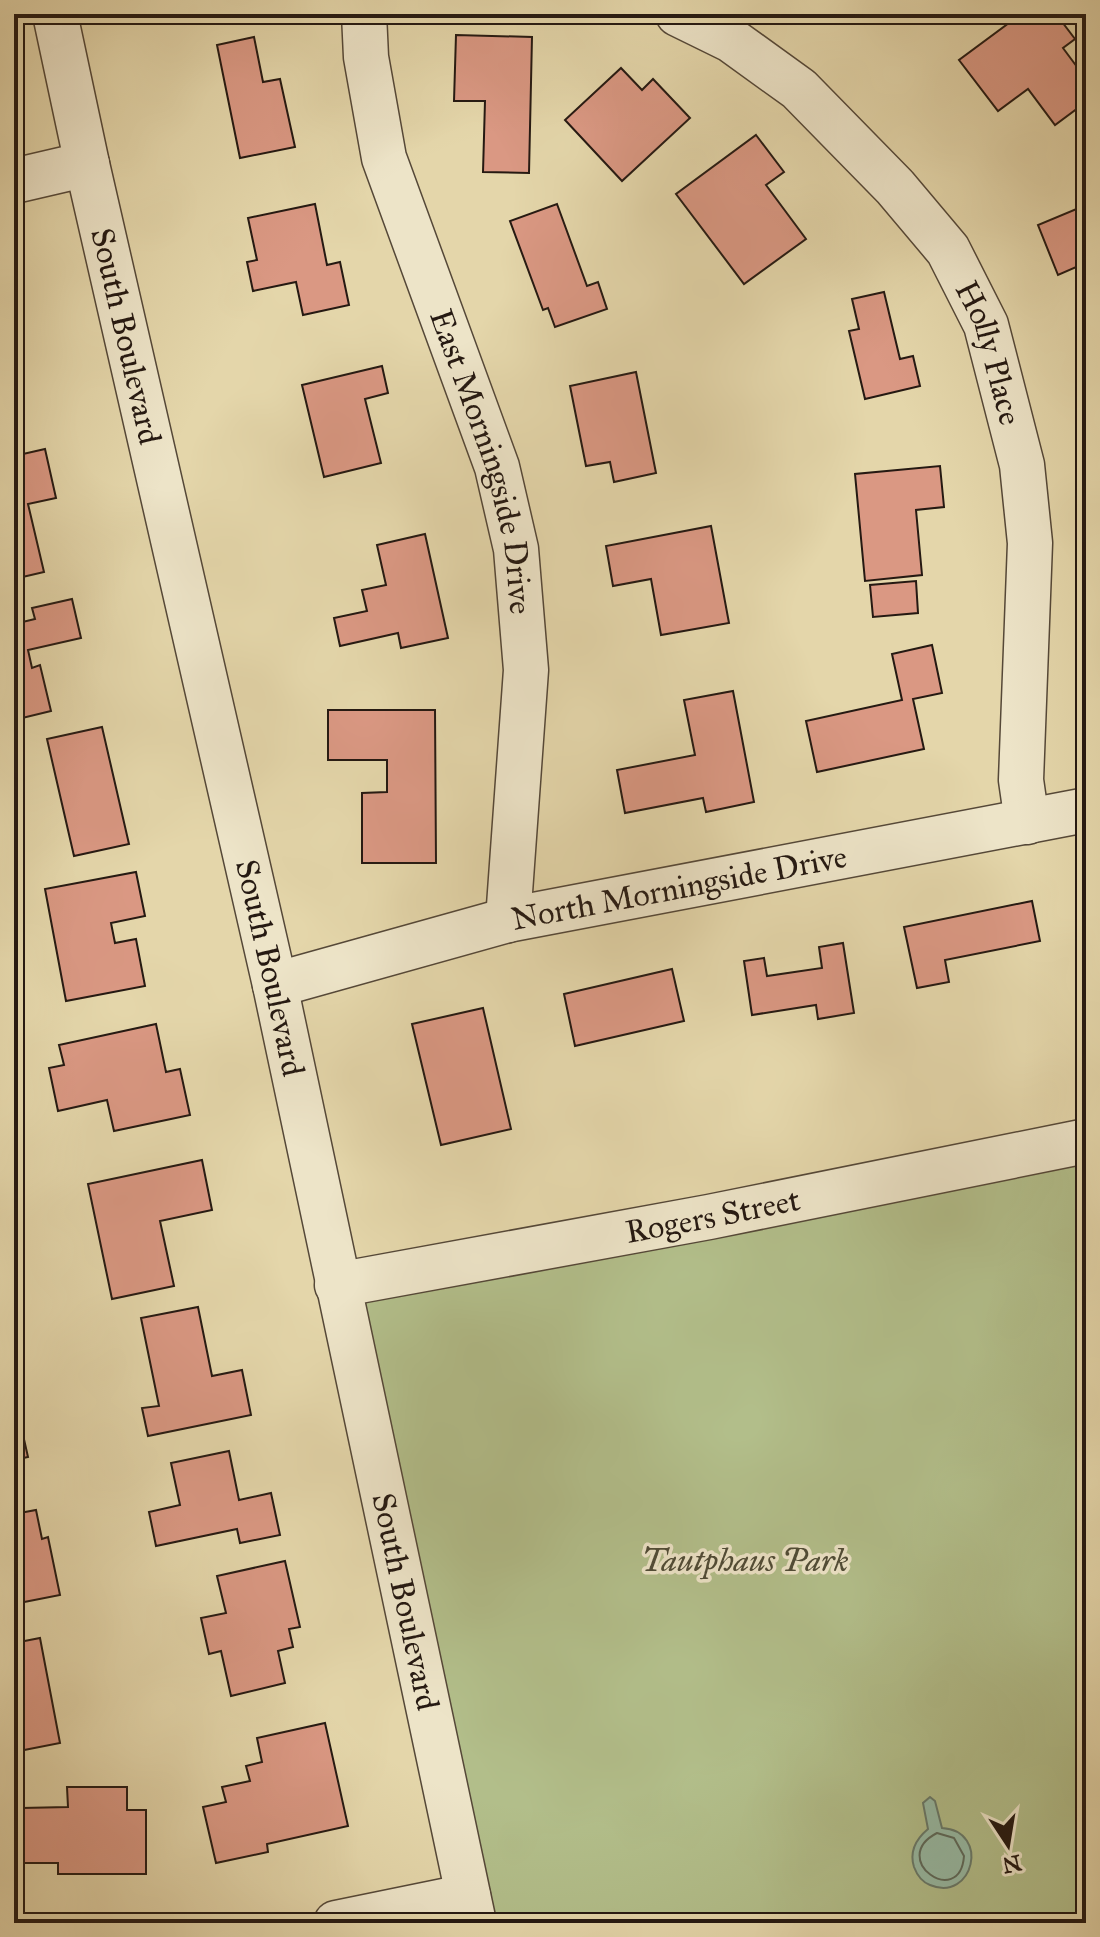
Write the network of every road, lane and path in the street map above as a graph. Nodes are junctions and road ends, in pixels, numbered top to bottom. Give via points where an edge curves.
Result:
1 (55, 14) edge
2 (364, 14) edge
3 (678, 14) edge
4 (87, 164) junction
5 (14, 181) edge
6 (1086, 810) edge
7 (1027, 822) junction
8 (508, 920) junction
9 (275, 985) junction
10 (1086, 1141) edge
11 (337, 1285) junction
12 (471, 1909) edge
13 (336, 1923) edge

1 - 4 street, South Boulevard
2 - 8 street, East Morningside Drive via 384,158 497,467 516,549 526,670
3 - 7 street, Holly Place via 731,40 799,89 948,250 986,325 1022,465 1030,543 1021,780
4 - 5 street
4 - 9 street, South Boulevard
6 - 7 street, North Morningside Drive
7 - 8 street, North Morningside Drive
8 - 9 street, North Morningside Drive
9 - 11 street, South Boulevard
10 - 11 street, Rogers Street
11 - 12 street, South Boulevard
12 - 13 street

